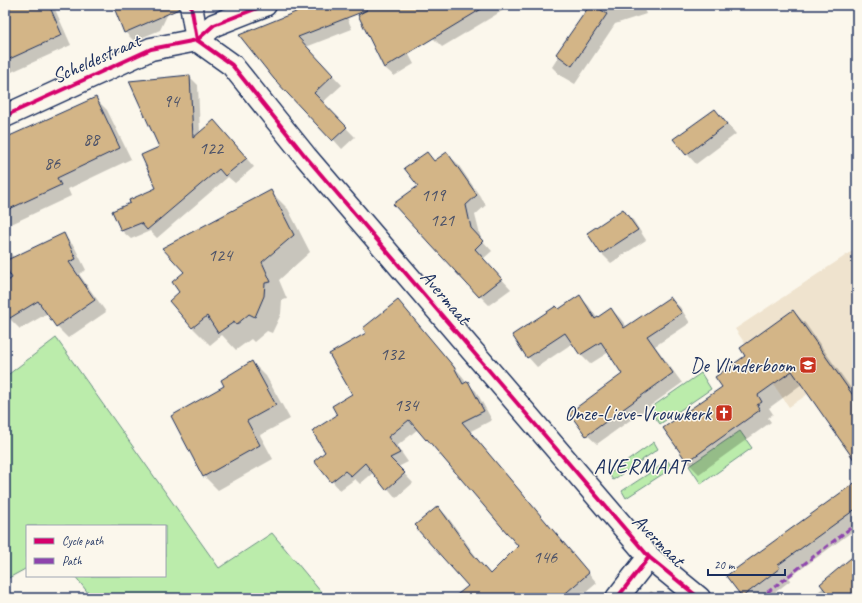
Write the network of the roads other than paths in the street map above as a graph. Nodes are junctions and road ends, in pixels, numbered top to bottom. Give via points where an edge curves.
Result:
1 (191, 5) edge
2 (265, 5) edge
3 (197, 40) junction
4 (5, 116) edge
5 (650, 557) junction
6 (617, 598) edge
7 (699, 598) edge

1 - 3 street
2 - 3 street via 214,25
3 - 4 street, Scheldestraat via 151,49
3 - 5 street, Avermaat via 232,65 306,157
5 - 6 street
5 - 7 street, Avermaat

